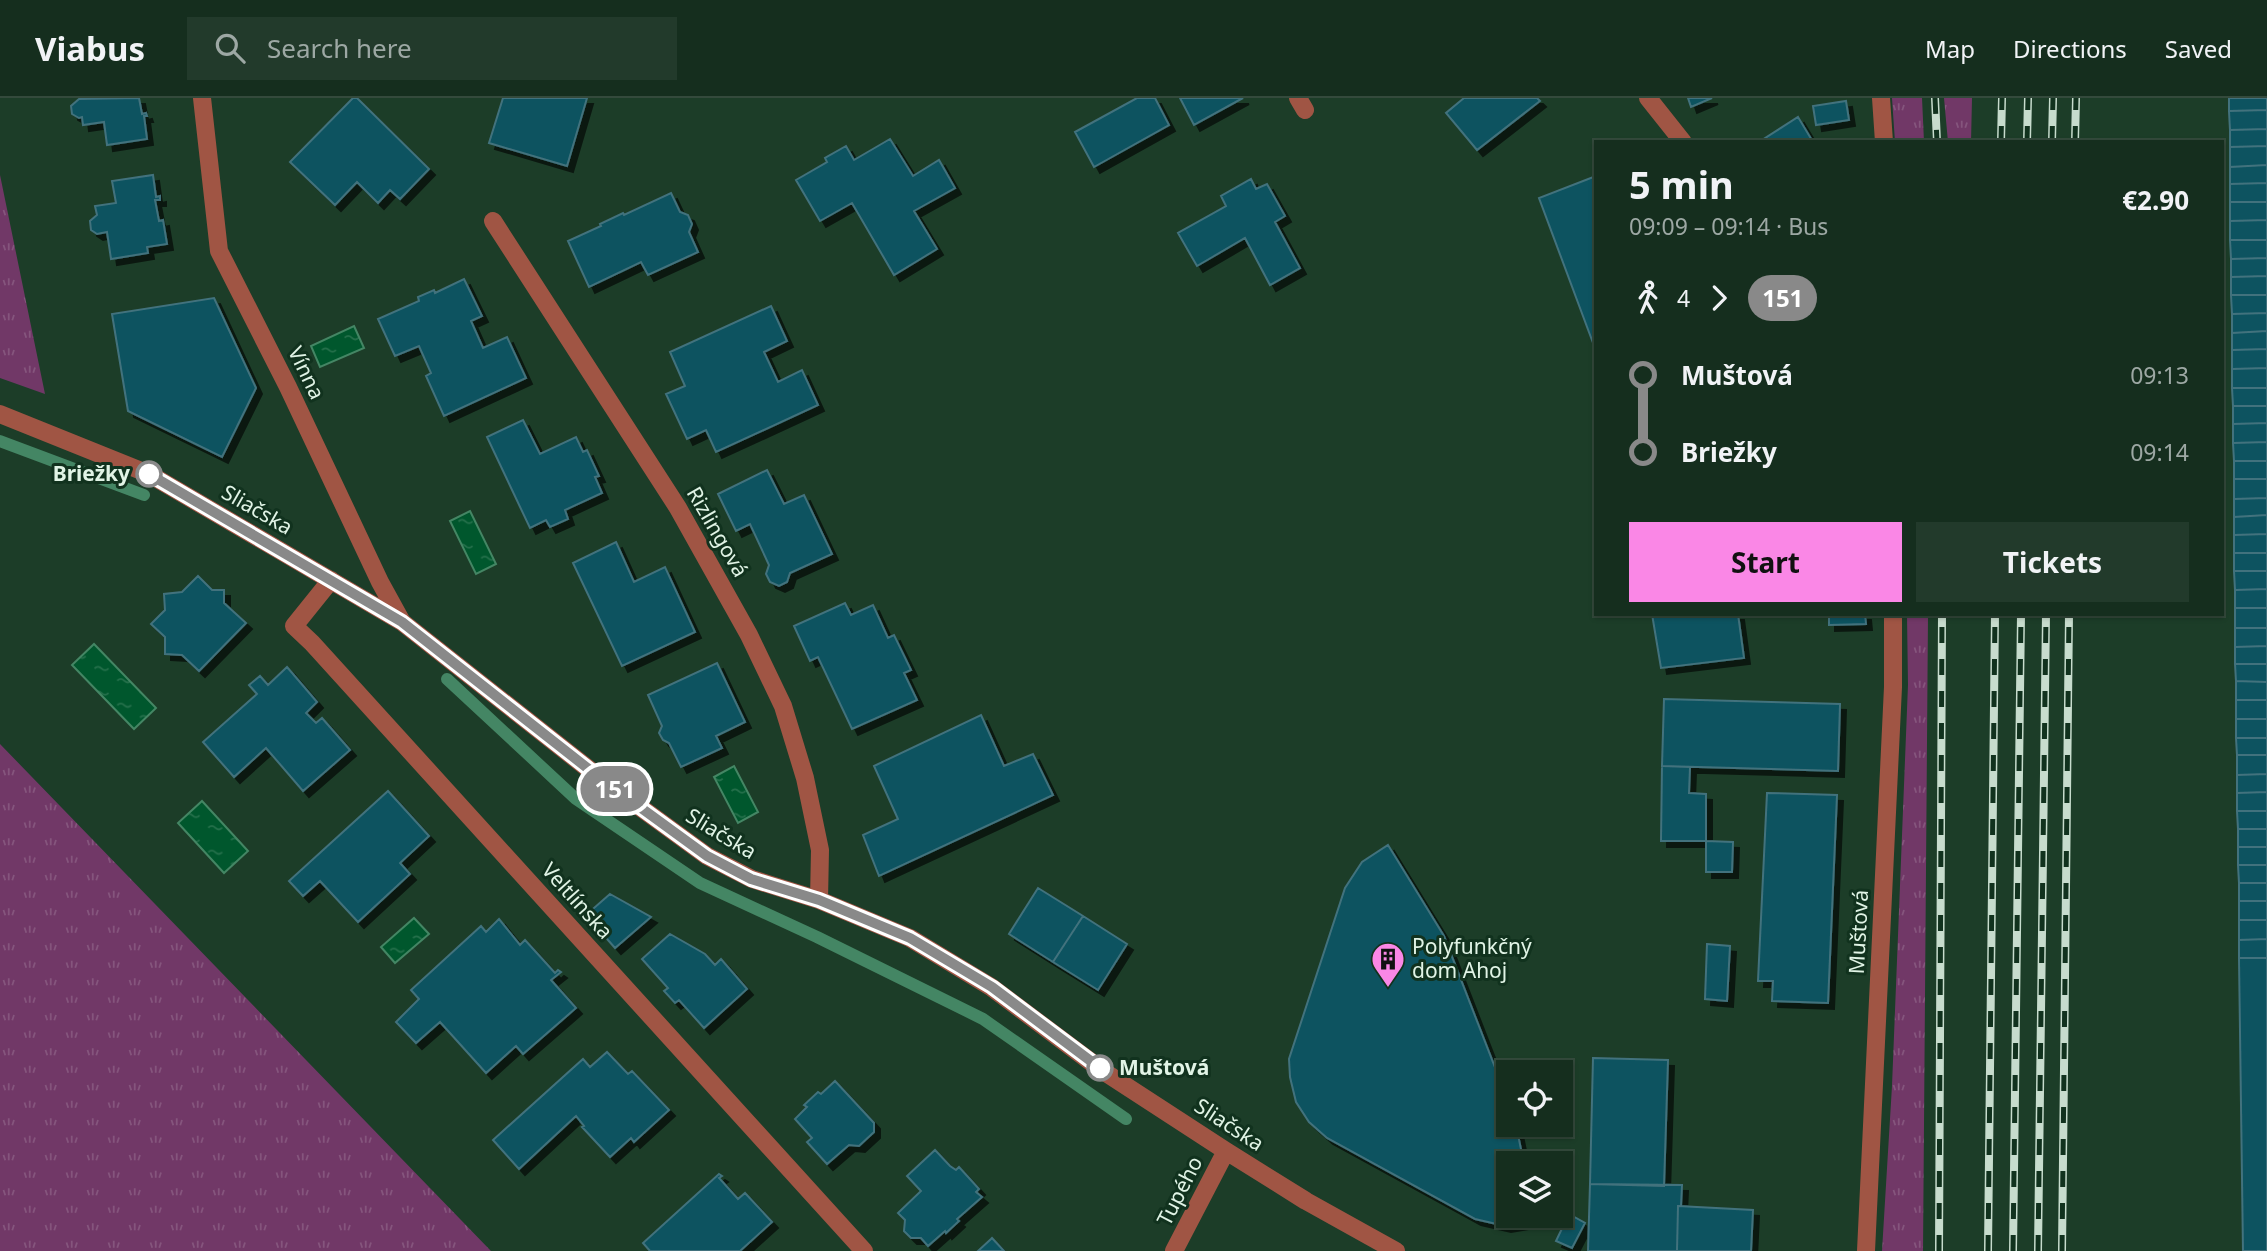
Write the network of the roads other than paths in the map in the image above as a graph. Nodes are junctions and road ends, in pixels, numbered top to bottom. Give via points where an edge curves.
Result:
1 (202, 98) edge
2 (1648, 98) edge
3 (1881, 98) edge
4 (1681, 140) edge
5 (1884, 140) edge
6 (492, 221) dead end
7 (0, 414) edge
8 (331, 580) junction
9 (1893, 616) edge
10 (402, 622) junction
11 (819, 900) junction
12 (1226, 1151) junction
13 (864, 1251) edge
14 (1174, 1251) edge
15 (1396, 1251) edge
16 (1866, 1251) edge

1 - 10 street, Vínna via 219,251
2 - 4 street
3 - 5 street
6 - 11 street, Rizlingová via 678,508 749,635 783,706 805,778 820,850
7 - 8 street, Sliačska via 149,474
8 - 10 street, Sliačska
8 - 13 street, Veltlínska via 294,626
9 - 16 street, Muštová
10 - 11 street, Sliačska via 707,856 751,879
11 - 12 street, Sliačska via 910,938 992,987 1103,1071
12 - 14 street, Tupého
12 - 15 street, Sliačska

